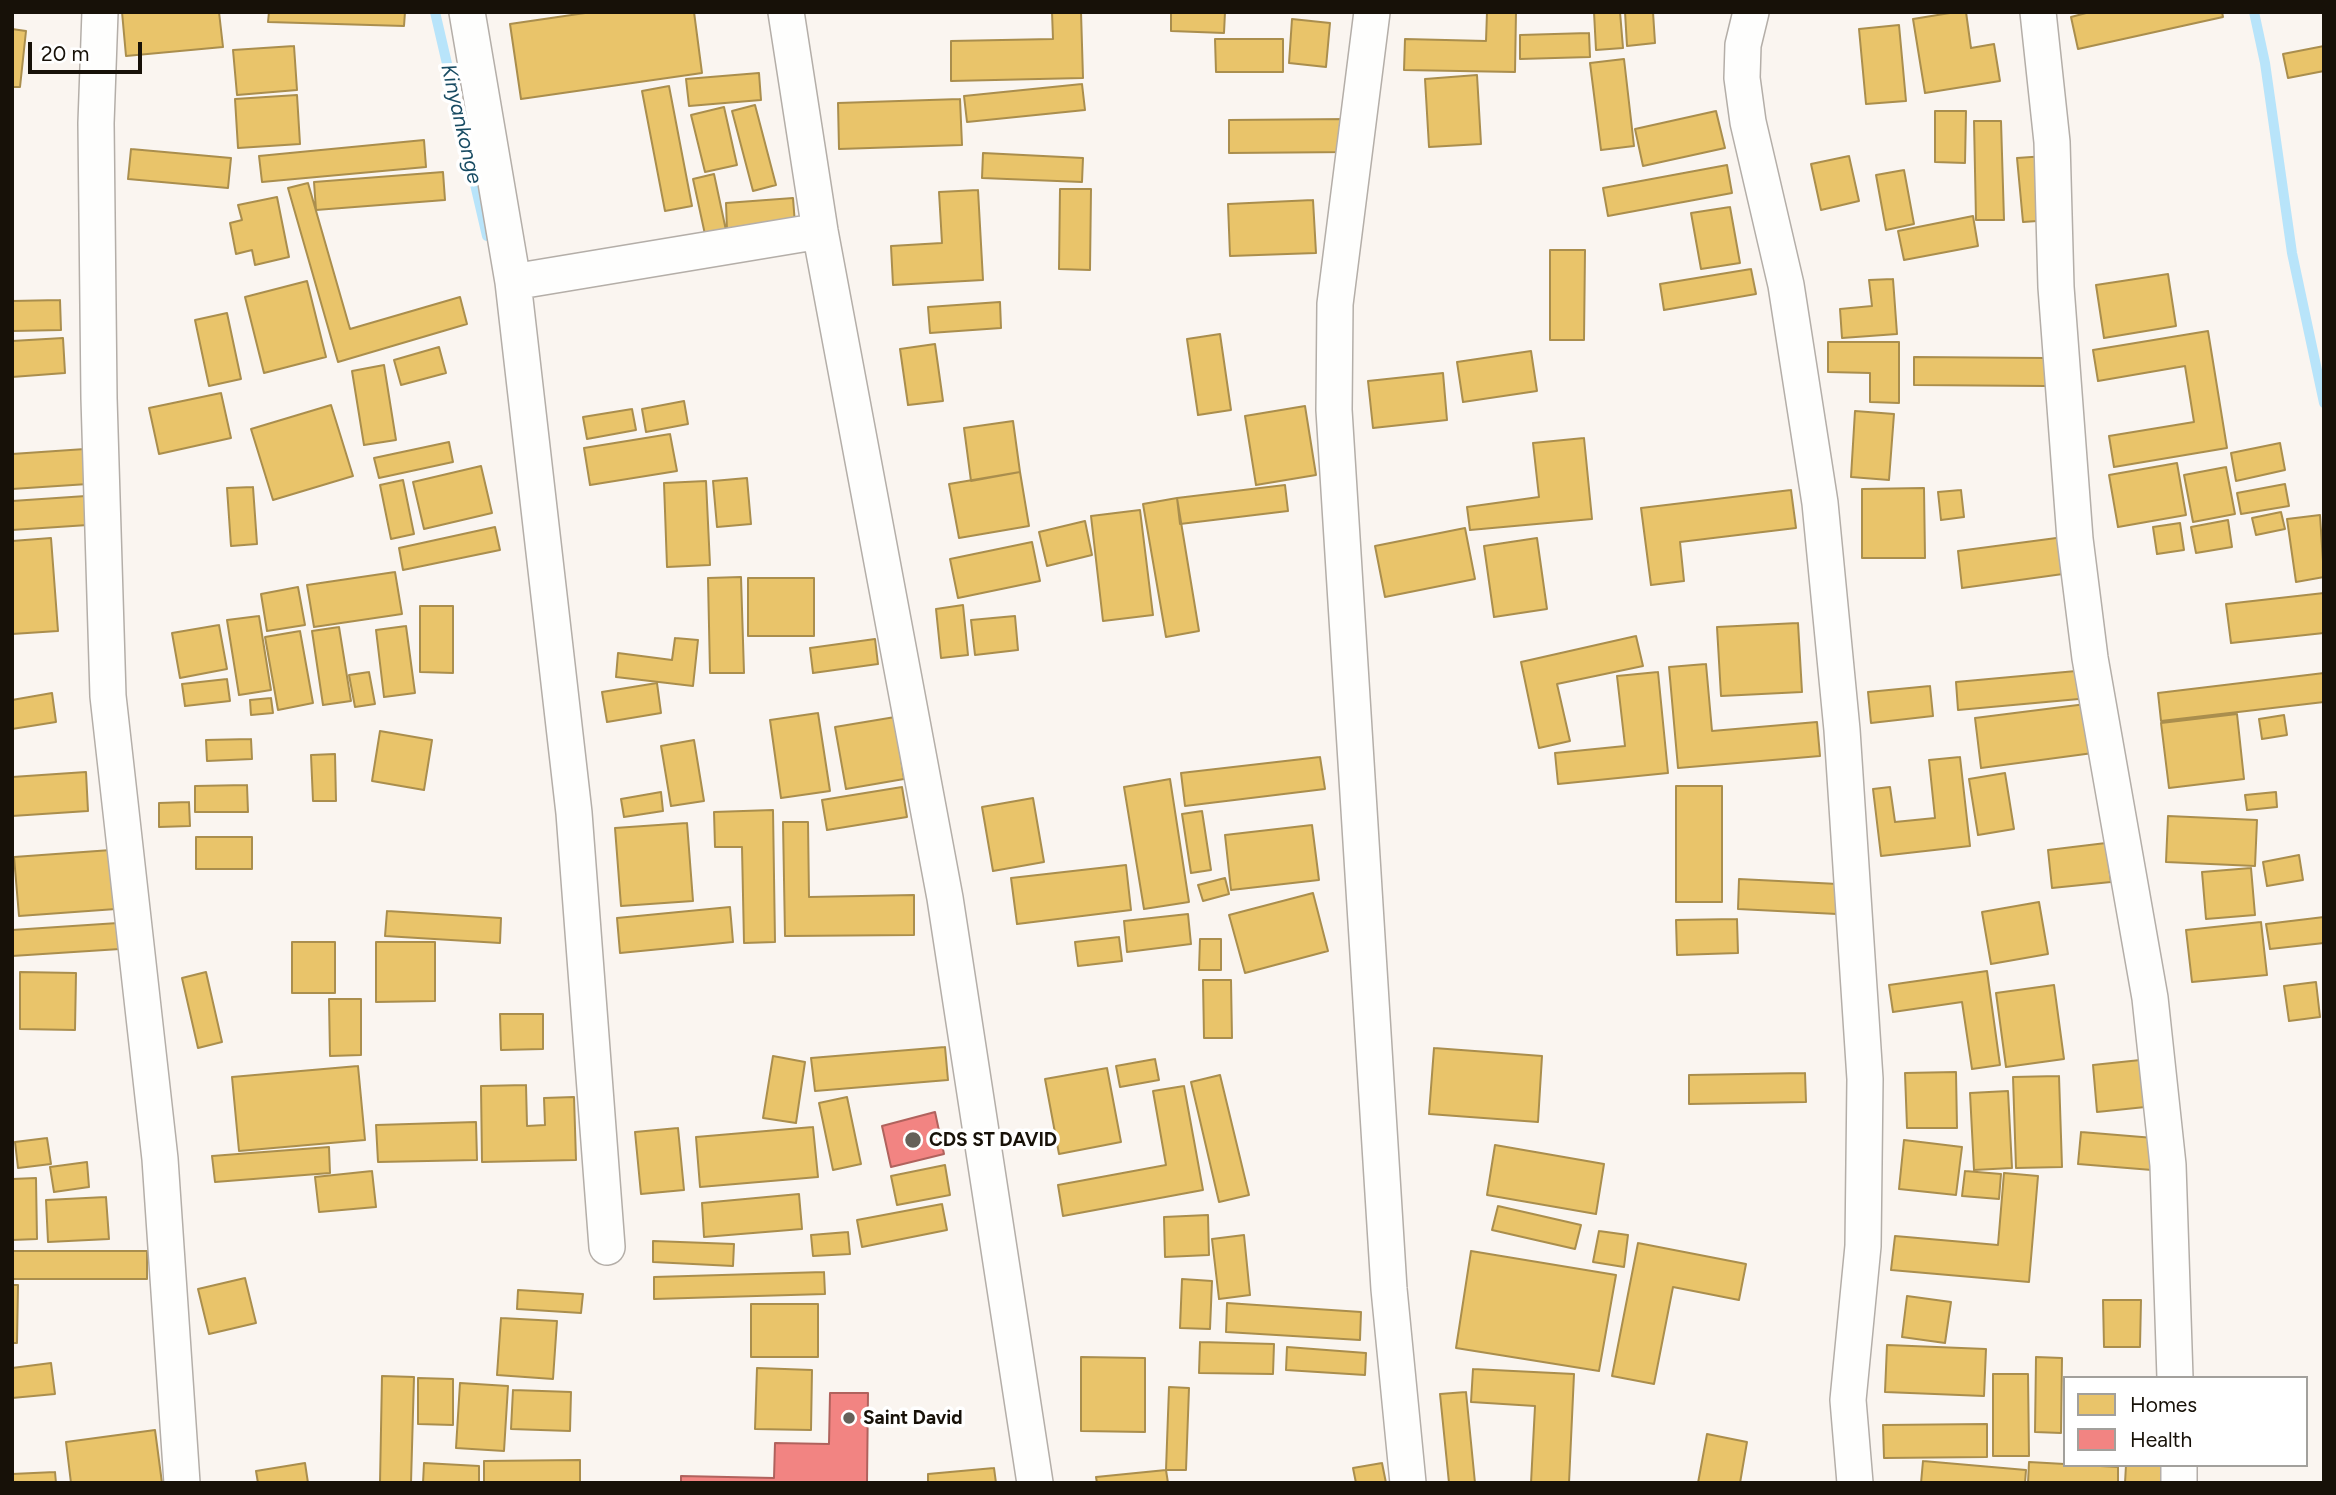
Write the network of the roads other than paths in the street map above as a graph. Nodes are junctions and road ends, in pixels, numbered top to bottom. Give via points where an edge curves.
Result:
1 (100, 12) edge
2 (467, 12) edge
3 (786, 12) edge
4 (1372, 12) edge
5 (1751, 12) edge
6 (2038, 12) edge
7 (820, 231) junction
8 (513, 282) junction
9 (607, 1247) dead end
10 (2175, 1376) edge
11 (181, 1483) edge
12 (1035, 1483) edge
13 (1408, 1483) edge
14 (1854, 1483) edge

1 - 11 street via 96,124 108,696 160,1159
2 - 8 street
3 - 7 street
4 - 13 street via 1335,304 1334,410 1389,1289
5 - 14 street via 1742,78 1786,285 1820,503 1845,770 1865,1079 1863,1246 1849,1400
6 - 10 street via 2053,142 2056,287 2075,539 2094,685 2150,998 2168,1165
7 - 8 street
7 - 12 street via 945,898
8 - 9 street via 575,813

